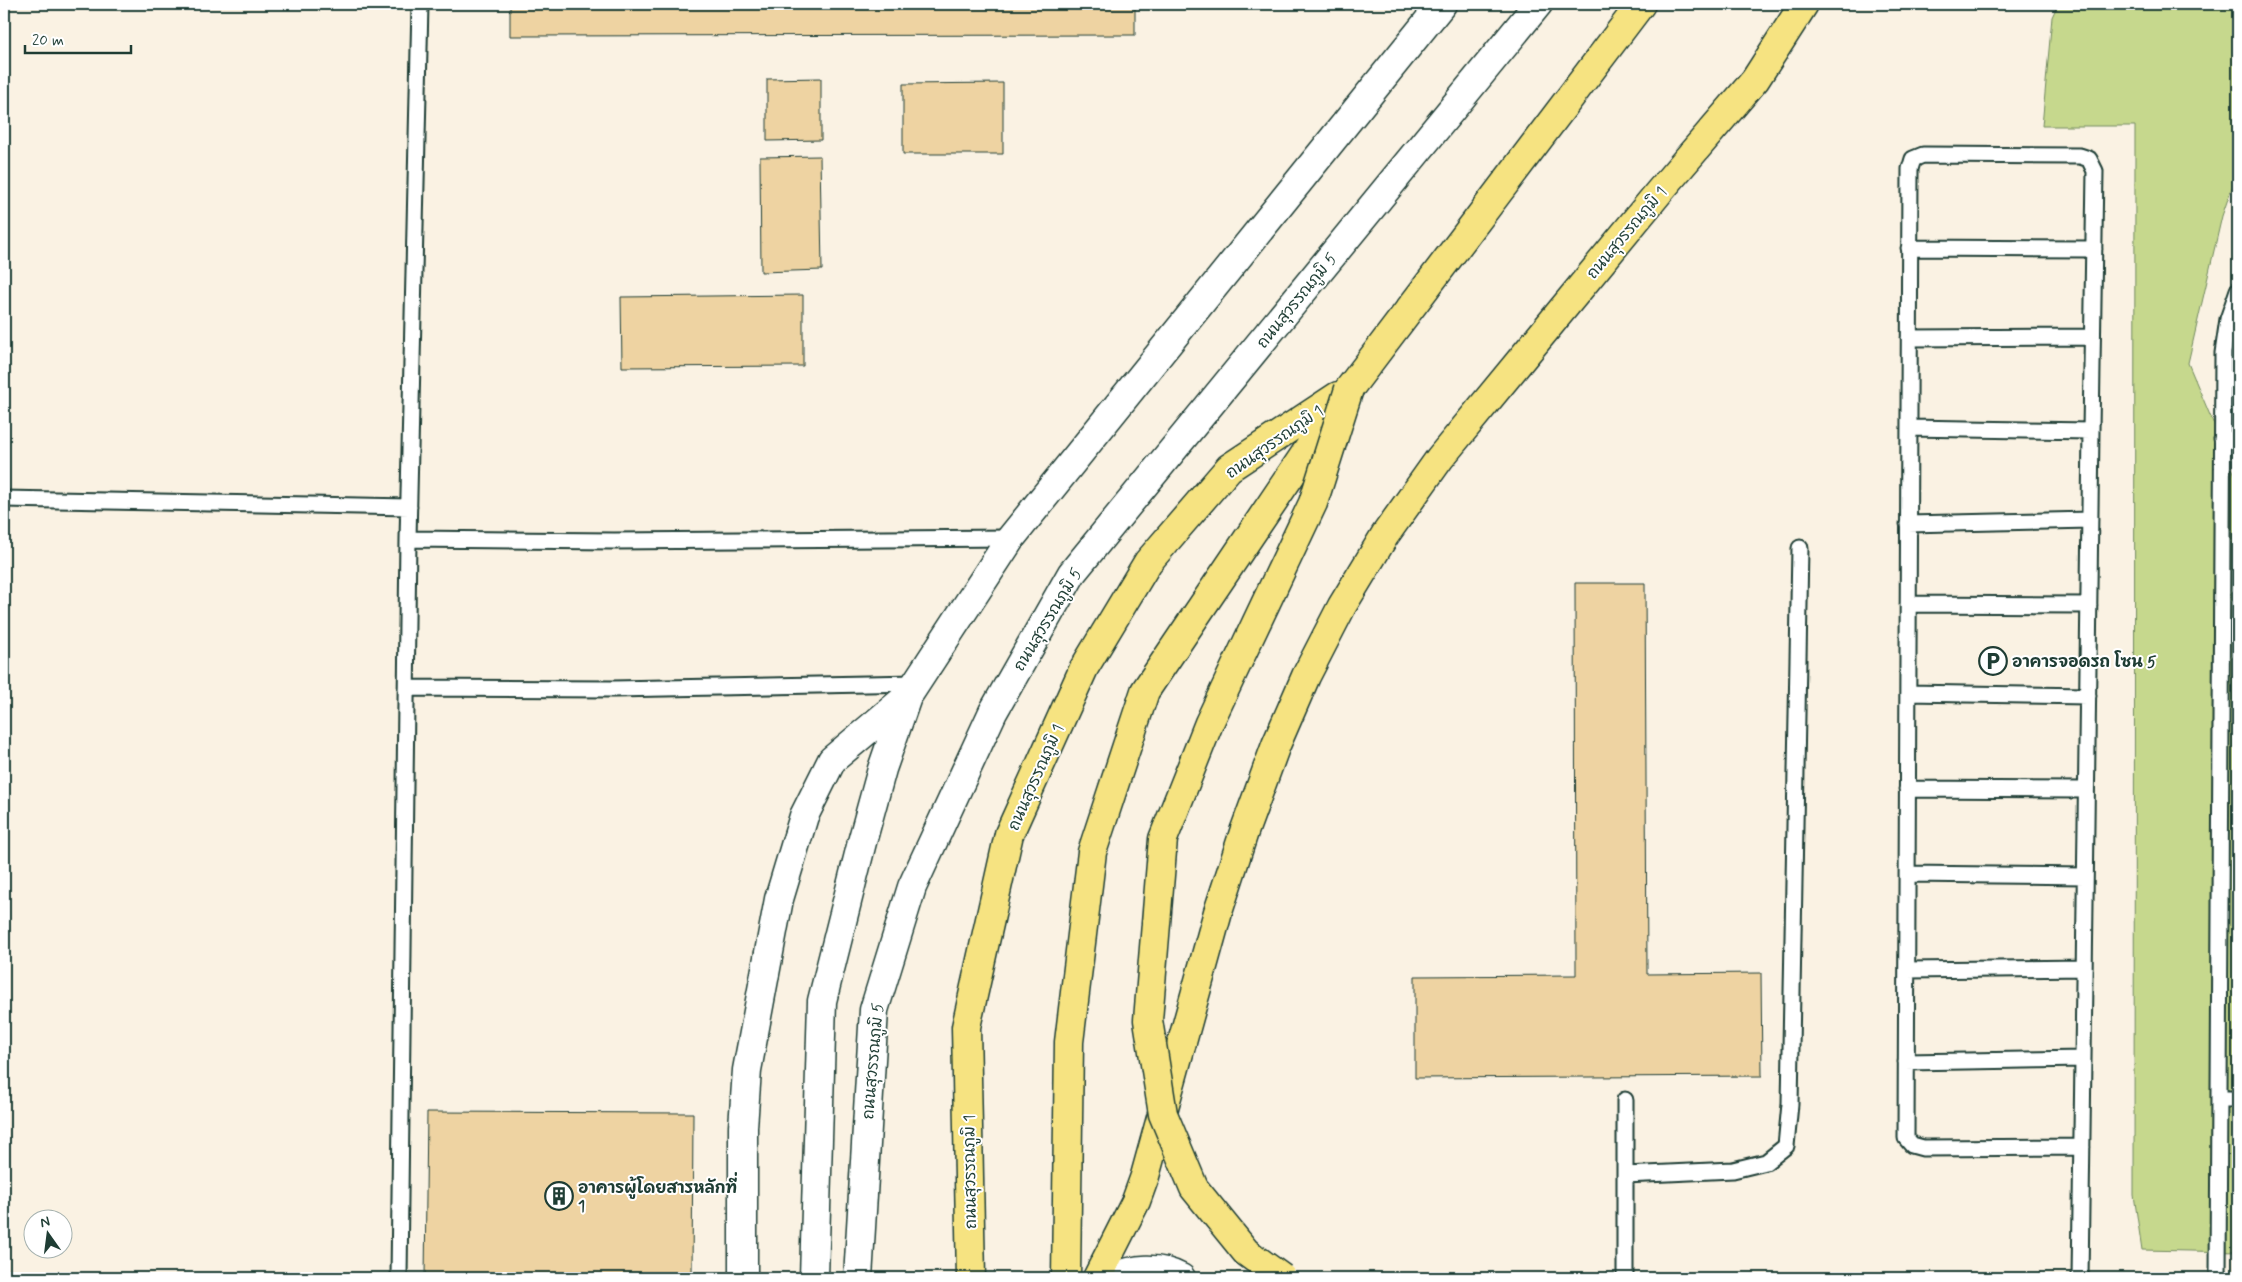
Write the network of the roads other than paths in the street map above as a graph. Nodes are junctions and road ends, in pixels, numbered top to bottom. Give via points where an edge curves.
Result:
1 (420, 4) edge
2 (1442, 4) edge
3 (1538, 4) edge
4 (1641, 4) edge
5 (1804, 4) edge
6 (1823, 4) edge
7 (1755, 80) junction
8 (1910, 248) junction
9 (2094, 249) junction
10 (2238, 290) edge
11 (2092, 337) junction
12 (1909, 338) junction
13 (1350, 389) junction
14 (1909, 428) junction
15 (2091, 431) junction
16 (2222, 439) junction
17 (2238, 440) edge
18 (4, 499) edge
19 (409, 507) junction
20 (2090, 520) junction
21 (1908, 524) junction
22 (1011, 538) junction
23 (408, 539) junction
24 (1800, 548) dead end
25 (1908, 604) junction
26 (2089, 605) junction
27 (406, 688) junction
28 (911, 690) junction
29 (1908, 693) junction
30 (2088, 696) junction
31 (1907, 789) junction
32 (2086, 790) junction
33 (1907, 874) junction
34 (2085, 876) junction
35 (2084, 968) junction
36 (1907, 970) junction
37 (2083, 1059) junction
38 (1906, 1062) junction
39 (2219, 1099) junction
40 (2238, 1099) edge
41 (1625, 1100) dead end
42 (2082, 1148) junction
43 (1625, 1175) junction
44 (399, 1278) edge
45 (743, 1278) edge
46 (814, 1278) edge
47 (858, 1278) edge
48 (971, 1278) edge
49 (1066, 1278) edge
50 (1097, 1278) edge
51 (1112, 1278) edge
52 (1181, 1278) edge
53 (1282, 1278) edge
54 (1625, 1278) edge
55 (2080, 1278) edge
56 (2218, 1278) edge

1 - 19 lane
2 - 22 street
3 - 47 street, ถนนสุวรรณภูมิ 5 via 1072,574 993,712 912,887 874,1010
4 - 13 highway, ถนนสุวรรณภูมิ 1
5 - 7 highway, ถนนสุวรรณภูมิ 1
6 - 7 highway
7 - 50 highway, ถนนสุวรรณภูมิ 1 via 1440,458 1385,535 1342,606 1276,745 1244,832 1218,912 1145,1176 1136,1201
8 - 9 lane
8 - 9 lane via 1912,159 1923,155 1943,155 2080,156 2089,159 2095,171
8 - 12 lane
9 - 11 lane
10 - 16 lane via 2228,319 2223,353
11 - 12 lane
11 - 15 lane
12 - 14 lane
13 - 48 highway, ถนนสุวรรณภูมิ 1 via 1230,468 1148,562 1084,668 1009,834 966,1027
13 - 49 highway, ถนนสุวรรณภูมิ 1, bridge via 1145,691 1092,852 1069,1042
13 - 53 highway, ถนนสุวรรณภูมิ 1, bridge via 1313,503 1209,723 1163,838 1148,1020 1163,1114 1194,1188 1246,1252
14 - 15 lane
14 - 21 lane
15 - 20 lane
16 - 17 lane
16 - 39 lane
18 - 19 lane
19 - 23 lane
20 - 21 lane
20 - 26 lane
21 - 25 lane
22 - 23 lane
22 - 28 street
23 - 27 lane
24 - 43 lane via 1790,1104 1786,1146 1766,1162 1733,1170
25 - 26 lane
25 - 29 lane
26 - 30 lane
27 - 28 lane
27 - 44 lane
28 - 45 street via 832,760 804,816 779,899 747,1070 743,1127
28 - 46 street via 882,769 822,1001
29 - 30 lane
29 - 31 lane
30 - 32 lane
31 - 32 lane
31 - 33 lane
32 - 34 lane
33 - 34 lane
33 - 36 lane
34 - 35 lane
35 - 36 lane
35 - 37 lane
36 - 38 lane
37 - 38 lane
37 - 42 lane
38 - 42 lane via 1906,1138 1912,1145 1923,1148
39 - 40 lane
39 - 56 lane
41 - 43 lane
42 - 55 lane
43 - 54 lane
51 - 52 street via 1125,1272 1149,1269

